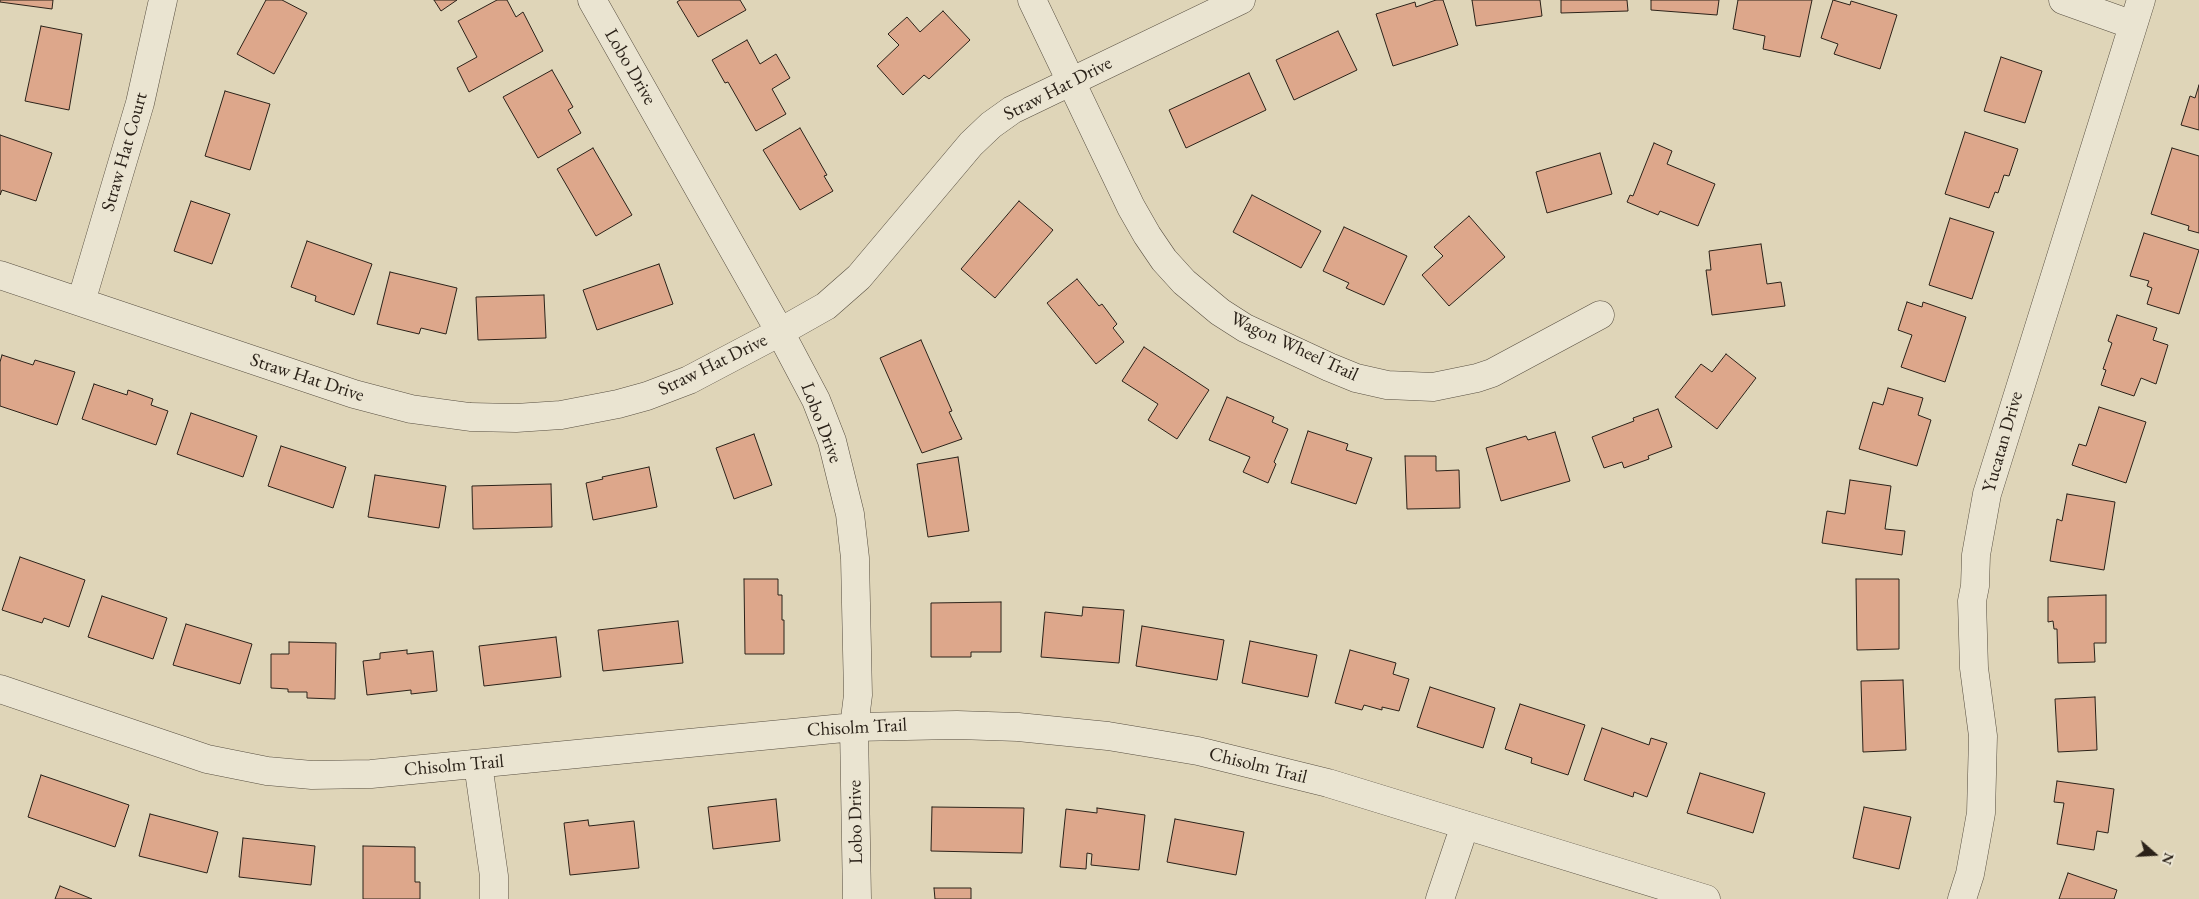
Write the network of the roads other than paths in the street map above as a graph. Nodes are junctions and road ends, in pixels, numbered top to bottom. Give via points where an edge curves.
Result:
1 (163, 0) edge
2 (592, 0) edge
3 (1032, 0) edge
4 (1241, 0) edge
5 (2063, 0) edge
6 (2137, 12) edge
7 (1071, 81) junction
8 (0, 275) edge
9 (81, 302) junction
10 (1600, 315) dead end
11 (780, 332) junction
12 (0, 689) edge
13 (854, 726) junction
14 (478, 764) junction
15 (1464, 825) junction
16 (494, 899) edge
17 (857, 899) edge
18 (1440, 899) edge
19 (1706, 899) edge
20 (1962, 899) edge

1 - 9 street, Straw Hat Court via 140,103
2 - 11 street, Lobo Drive
3 - 7 street, Wagon Wheel Trail
4 - 7 street, Straw Hat Drive
5 - 6 street
6 - 20 street, Yucatan Drive via 1987,494 1976,554 1972,601 1974,668 1983,736 1981,813
7 - 10 street, Wagon Wheel Trail via 1139,222 1164,260 1184,282 1232,321 1329,368 1387,385 1447,385 1492,373
7 - 11 street, Straw Hat Drive via 1027,101 991,125 971,144 859,277 826,306
8 - 9 street, Straw Hat Drive
9 - 11 street, Straw Hat Drive via 382,402 428,412 500,418 560,415 647,396 689,380
11 - 13 street, Lobo Drive via 832,441 850,514 855,558 858,695
12 - 14 street, Chisolm Trail via 206,759 267,771 356,774
13 - 14 street, Chisolm Trail
13 - 15 street, Chisolm Trail via 1018,727 1138,740 1264,766
13 - 17 street, Lobo Drive
14 - 16 street via 494,876
15 - 18 street
15 - 19 street, Chisolm Trail

